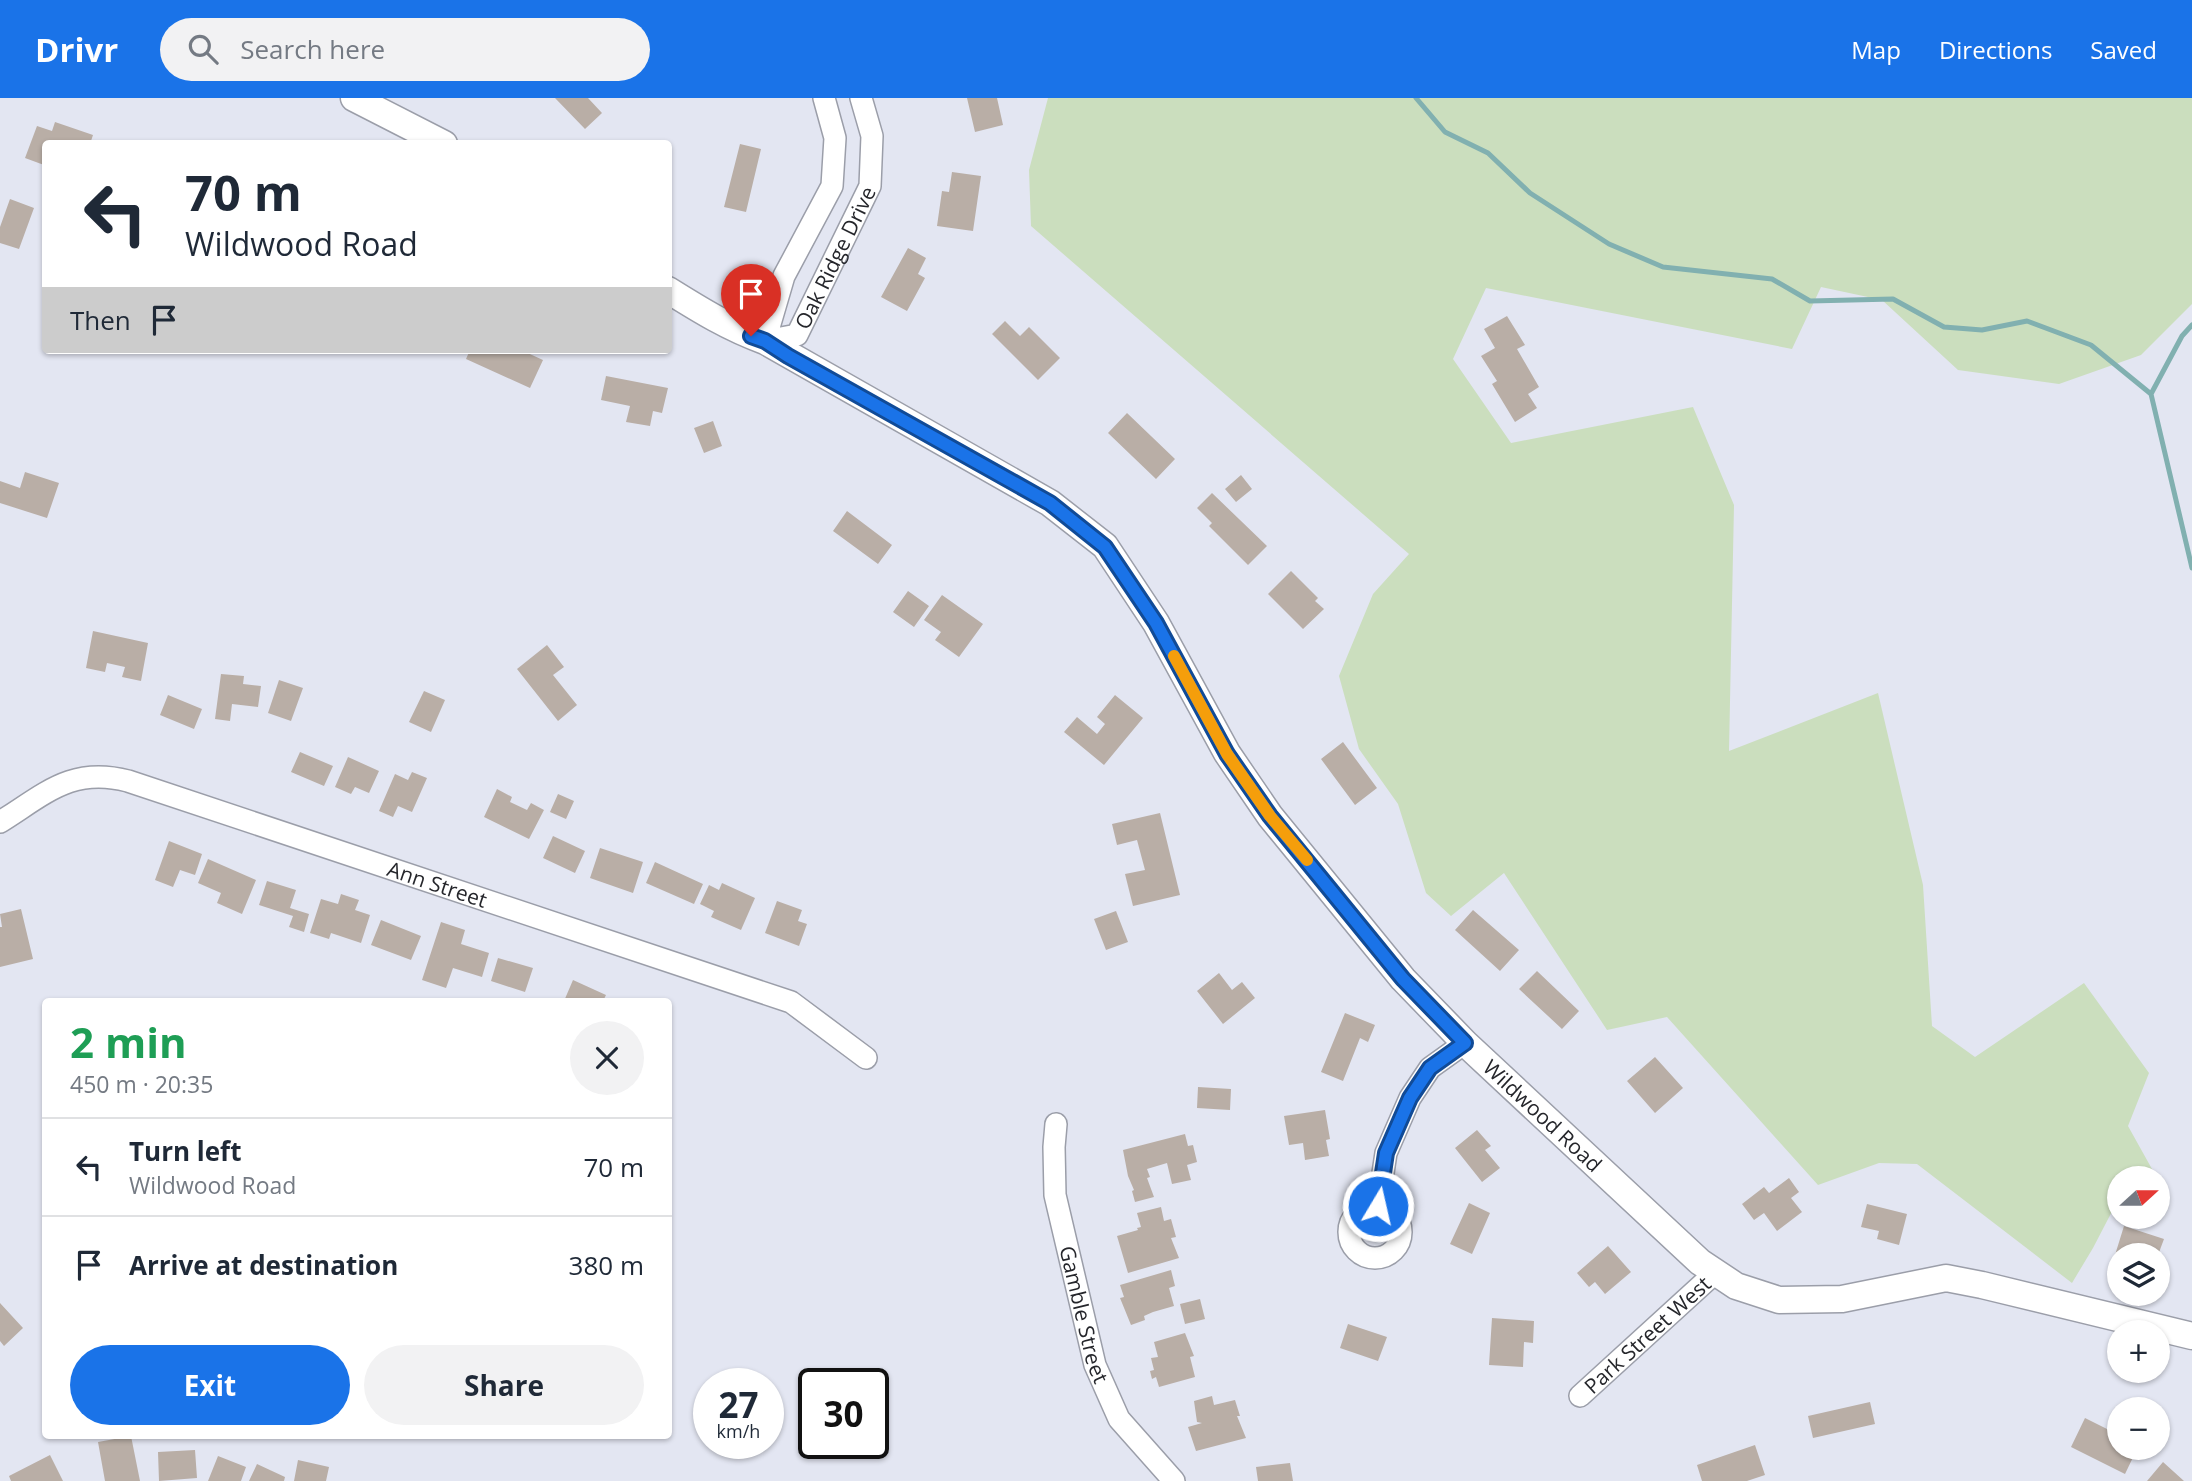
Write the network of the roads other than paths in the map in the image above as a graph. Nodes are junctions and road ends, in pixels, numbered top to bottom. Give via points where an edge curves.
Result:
1 (354, 98) edge
2 (824, 98) edge
3 (861, 98) edge
4 (436, 140) edge
5 (672, 292) edge
6 (765, 341) junction
7 (0, 822) edge
8 (1465, 1043) junction
9 (866, 1058) dead end
10 (1056, 1124) dead end
11 (1378, 1206) dead end
12 (1716, 1272) junction
13 (2192, 1336) edge
14 (1580, 1396) dead end
15 (1174, 1481) edge

1 - 4 street
2 - 6 street, Oak Ridge Drive via 835,138 832,186 784,276
3 - 6 street, Oak Ridge Drive via 872,136 870,186 797,335
5 - 6 street, Wildwood Road via 737,331
6 - 8 street, Wildwood Road via 1050,503 1105,547 1156,623 1227,754 1270,816 1403,979
7 - 9 street, Ann Street via 71,780 101,775 128,781 791,1002
8 - 11 street via 1430,1068 1410,1098 1386,1153
8 - 12 street, Wildwood Road
10 - 15 street, Gamble Street via 1055,1195 1095,1365 1119,1419
12 - 13 street, Wildwood Road via 1736,1286 1779,1300 1842,1299 1946,1278
12 - 14 street, Park Street West

